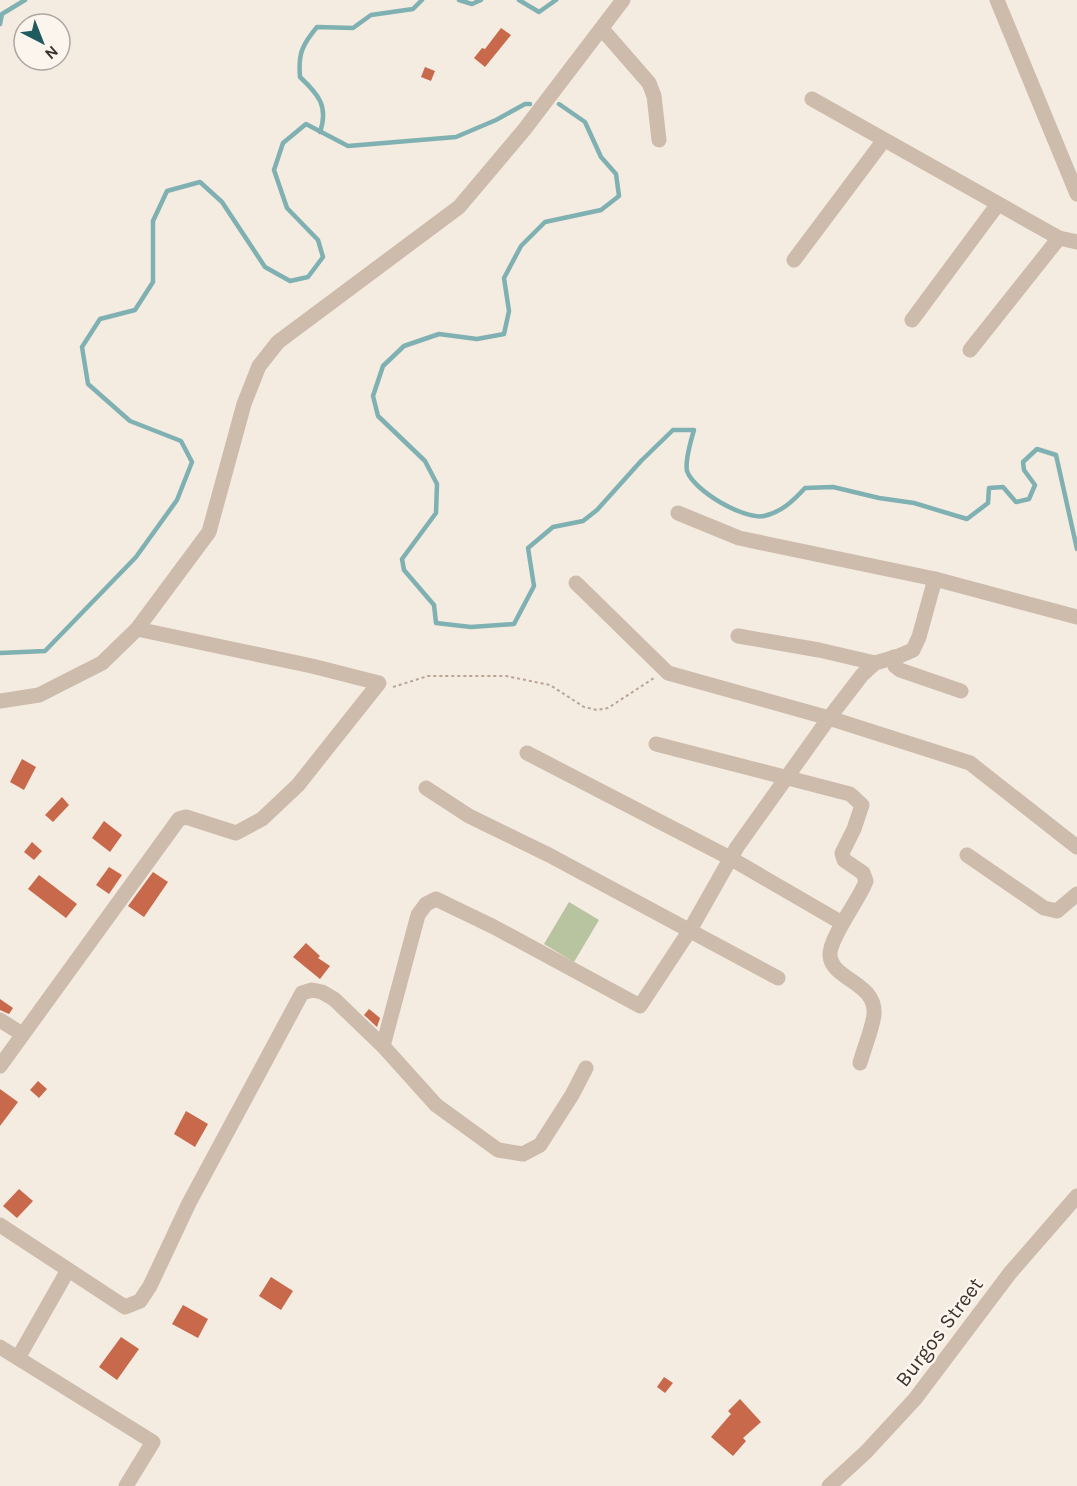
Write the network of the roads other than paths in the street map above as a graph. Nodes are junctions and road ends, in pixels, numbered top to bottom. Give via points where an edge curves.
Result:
1 (623, 0) edge
2 (997, 0) edge
3 (602, 29) junction
4 (812, 99) dead end
5 (659, 140) dead end
6 (884, 140) junction
7 (1077, 194) edge
8 (998, 204) junction
9 (1059, 238) junction
10 (1077, 242) edge
11 (794, 260) dead end
12 (912, 320) dead end
13 (970, 350) dead end
14 (678, 513) dead end
15 (935, 579) junction
16 (576, 583) dead end
17 (1077, 617) edge
18 (136, 630) junction
19 (738, 636) dead end
20 (894, 657) junction
21 (875, 663) junction
22 (961, 691) dead end
23 (0, 701) edge
24 (829, 718) junction
25 (656, 744) dead end
26 (527, 753) dead end
27 (788, 777) junction
28 (426, 788) dead end
29 (1077, 847) edge
30 (967, 855) dead end
31 (730, 858) junction
32 (1077, 894) edge
33 (842, 923) junction
34 (690, 930) junction
35 (778, 978) dead end
36 (0, 1020) edge
37 (22, 1034) junction
38 (382, 1046) junction
39 (860, 1064) dead end
40 (0, 1066) edge
41 (585, 1068) dead end
42 (1077, 1197) edge
43 (0, 1225) edge
44 (68, 1270) junction
45 (0, 1347) edge
46 (18, 1358) junction
47 (126, 1486) edge
48 (829, 1486) edge

1 - 3 street
2 - 7 street
3 - 5 street via 649,83
3 - 18 street via 459,207 278,342 258,366 243,404 209,532
4 - 6 street
6 - 8 street
6 - 11 street
8 - 9 street
8 - 12 street
9 - 10 street
9 - 13 street
14 - 15 street via 739,538
15 - 17 street
15 - 20 street via 913,650
16 - 24 street via 668,673
18 - 23 street via 102,663 39,694
18 - 37 street via 379,683 298,785 262,819 236,833 186,817 179,819
19 - 21 street
20 - 21 street
20 - 22 street via 900,670
21 - 24 street
24 - 27 street
24 - 29 street via 970,763
25 - 27 street
26 - 31 street
27 - 31 street
27 - 33 street via 850,794 862,805 842,853 844,860 863,873 866,881
28 - 34 street via 469,816
30 - 32 street via 1044,908 1057,911
31 - 33 street
31 - 34 street
33 - 39 street via 829,953 833,966 869,994 874,1013
34 - 35 street
34 - 38 street via 640,1006 436,899 418,915
36 - 37 street
37 - 40 street
38 - 41 street via 436,1105 498,1150 523,1154 540,1145
38 - 44 street via 334,999 312,990 302,993 140,1301 125,1308
42 - 48 street, Burgos Street via 1010,1273 915,1399
43 - 44 street
44 - 46 street
45 - 46 street
46 - 47 street via 153,1442

